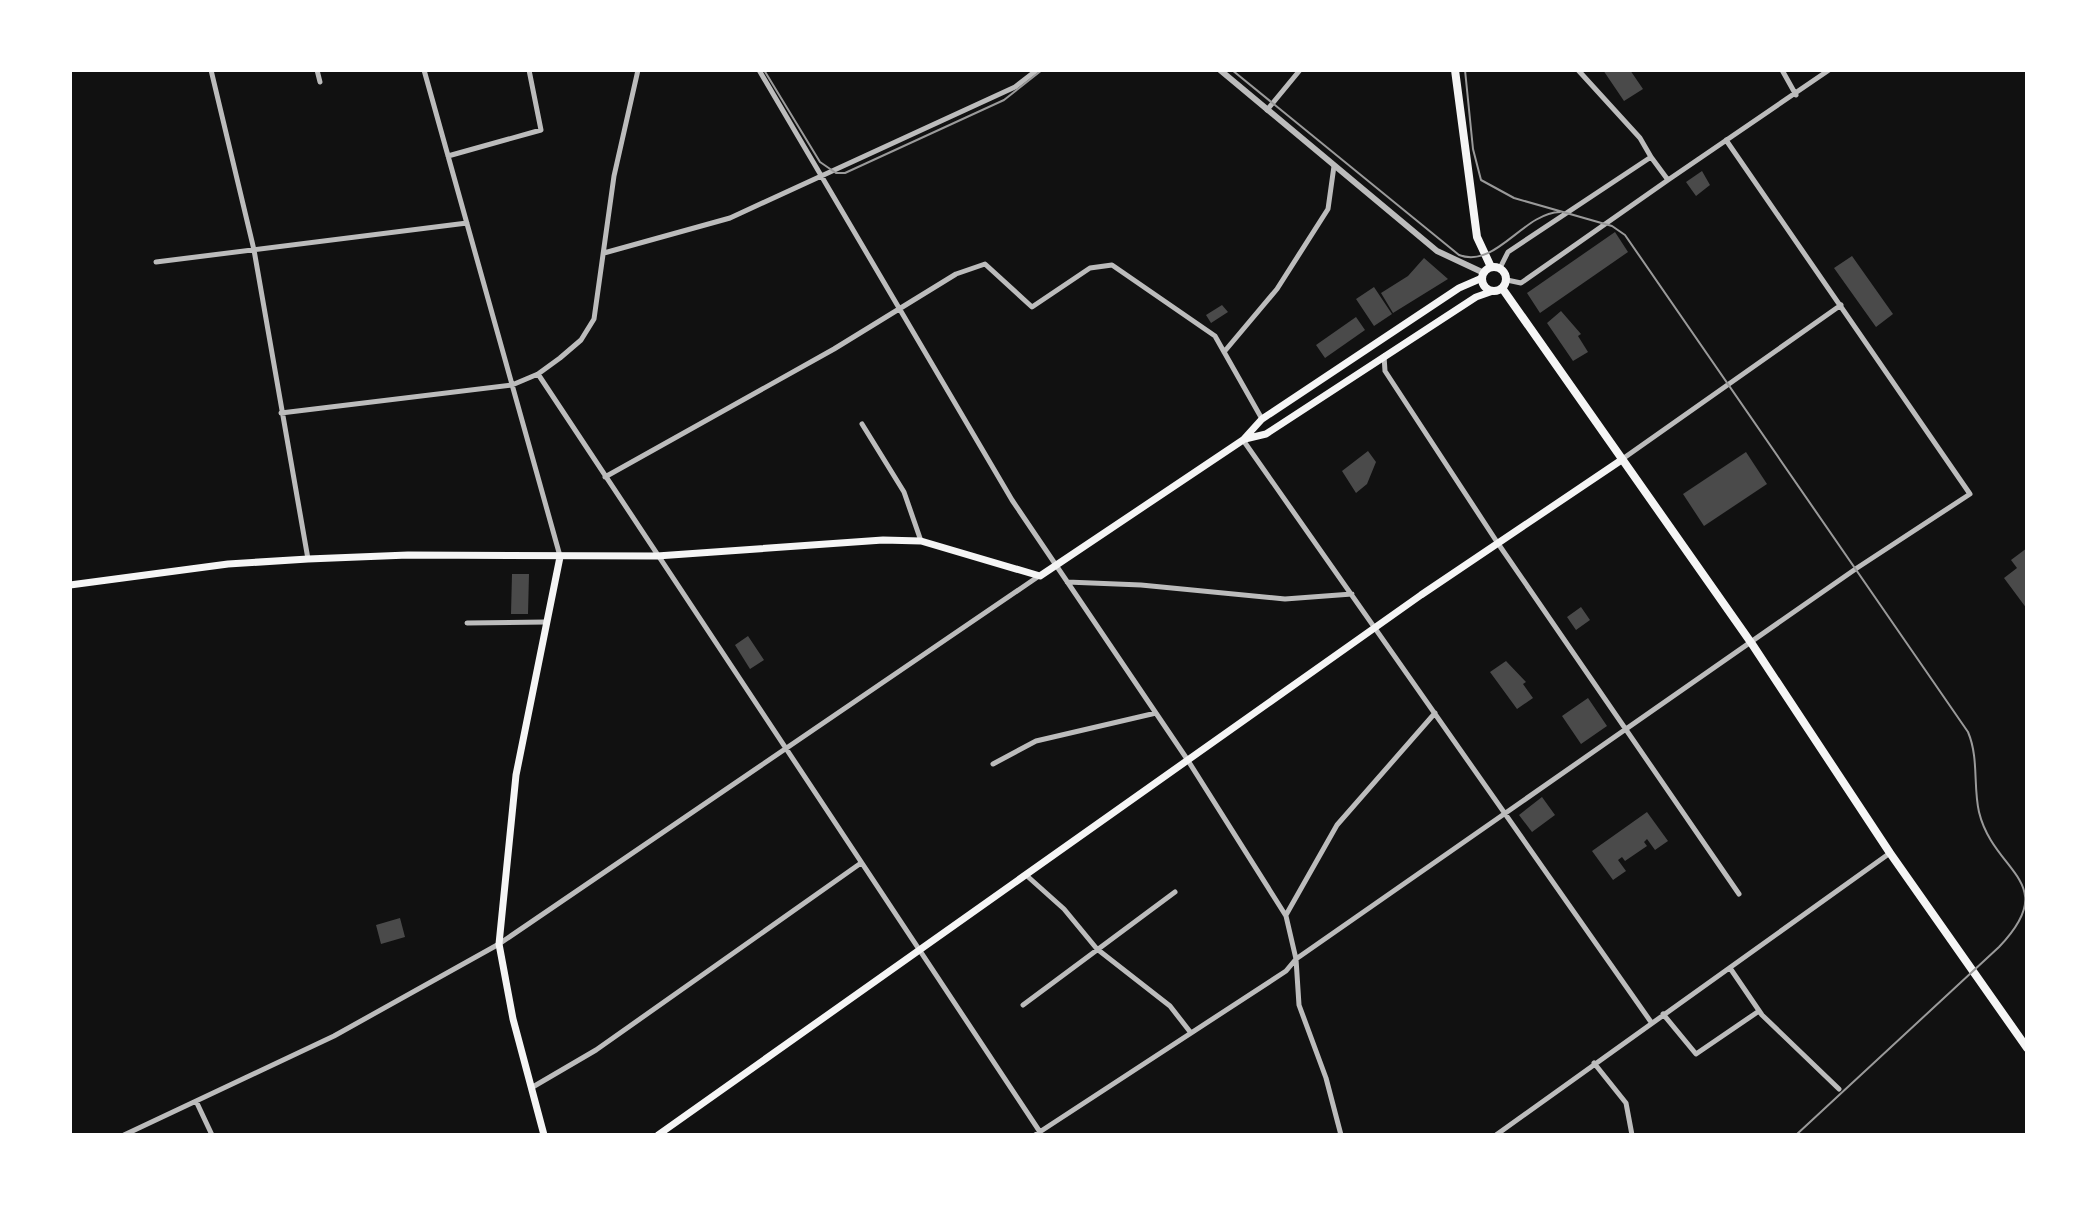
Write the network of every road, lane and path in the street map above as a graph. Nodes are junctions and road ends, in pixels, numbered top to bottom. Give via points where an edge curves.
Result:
1 (211, 70) edge
2 (317, 70) edge
3 (424, 70) edge
4 (529, 70) edge
5 (638, 70) edge
6 (759, 70) edge
7 (1037, 70) edge
8 (1220, 70) edge
9 (1300, 70) edge
10 (1455, 70) edge
11 (1578, 70) edge
12 (1782, 70) edge
13 (1829, 70) edge
14 (320, 82) dead end
15 (1796, 95) junction
16 (1267, 110) junction
17 (1726, 140) junction
18 (448, 156) junction
19 (1651, 157) junction
20 (1334, 166) junction
21 (825, 177) junction
22 (1668, 180) junction
23 (467, 223) junction
24 (254, 250) junction
25 (604, 253) junction
26 (156, 262) dead end
27 (1489, 272) junction
28 (1501, 286) junction
29 (1842, 304) junction
30 (902, 308) junction
31 (1224, 352) junction
32 (1384, 356) junction
33 (538, 374) junction
34 (512, 385) junction
35 (281, 413) junction
36 (1262, 419) junction
37 (862, 424) dead end
38 (1243, 440) junction
39 (1620, 461) junction
40 (605, 477) junction
41 (921, 541) junction
42 (1497, 542) junction
43 (657, 556) junction
44 (560, 557) junction
45 (308, 559) junction
46 (1056, 565) junction
47 (1040, 576) junction
48 (1067, 582) junction
49 (70, 585) edge
50 (1353, 594) junction
51 (546, 622) junction
52 (467, 623) dead end
53 (1375, 627) junction
54 (1752, 644) junction
55 (1156, 713) junction
56 (1435, 713) junction
57 (1625, 731) junction
58 (787, 749) junction
59 (1187, 759) junction
60 (993, 764) dead end
61 (1504, 813) junction
62 (1890, 853) junction
63 (861, 863) junction
64 (1026, 875) junction
65 (1175, 892) dead end
66 (1739, 894) dead end
67 (1286, 916) junction
68 (499, 944) junction
69 (1097, 949) junction
70 (921, 950) junction
71 (1296, 959) junction
72 (1730, 968) junction
73 (1023, 1005) dead end
74 (1759, 1011) junction
75 (1663, 1014) junction
76 (1651, 1022) junction
77 (1191, 1033) junction
78 (2027, 1048) edge
79 (1594, 1063) junction
80 (530, 1089) junction
81 (1839, 1089) dead end
82 (196, 1101) junction
83 (1039, 1134) edge
84 (124, 1135) edge
85 (212, 1135) edge
86 (544, 1135) edge
87 (658, 1135) edge
88 (1341, 1135) edge
89 (1496, 1135) edge
90 (1632, 1135) edge

1 - 24 street
2 - 14 street
3 - 18 street
4 - 18 street via 541,130
5 - 25 street via 614,176
6 - 21 street
7 - 21 street via 1015,87
8 - 16 street
9 - 16 street
10 - 27 main road via 1474,223
11 - 19 street
12 - 15 street
13 - 15 street
15 - 17 street
16 - 20 street
17 - 22 street
17 - 29 street
18 - 23 street
19 - 22 street
19 - 27 street via 1508,252
20 - 27 street via 1437,251
20 - 31 street via 1328,209 1277,289
21 - 25 street via 730,218
21 - 30 street
22 - 28 street via 1521,283
23 - 24 street
23 - 34 street
24 - 26 street
24 - 35 street
25 - 33 street via 594,319 581,340
27 - 28 main road
27 - 28 main road via 1485,287
27 - 36 main road
28 - 32 main road
28 - 39 main road
29 - 39 street
29 - 54 street via 1970,494
30 - 31 street via 956,274 985,264 1032,307 1090,268 1112,265 1215,336
30 - 40 street
30 - 46 street via 1012,500
31 - 36 street
32 - 38 main road via 1266,434
32 - 42 street via 1385,371
33 - 34 street
33 - 40 street
34 - 35 street
34 - 44 street
35 - 45 street
36 - 38 main road
37 - 41 street via 904,492
38 - 46 main road
38 - 50 street
39 - 42 main road
39 - 54 main road
40 - 43 street
41 - 43 main road via 789,544
41 - 47 main road
42 - 53 main road
42 - 57 street
43 - 44 main road
43 - 58 street
44 - 45 main road
44 - 51 main road
45 - 49 main road
46 - 47 main road
46 - 48 street
47 - 58 street
48 - 50 street via 1285,599
48 - 55 street
50 - 53 street
51 - 52 street
51 - 68 main road via 516,775
53 - 56 street
53 - 59 main road
54 - 57 street
54 - 62 main road
55 - 59 street
55 - 60 street via 1036,741
56 - 61 street
56 - 67 street via 1337,825
57 - 61 street
57 - 66 street
58 - 63 street
58 - 68 street
59 - 64 main road
59 - 67 street
61 - 71 street
61 - 76 street
62 - 72 street
62 - 78 main road
63 - 70 street
63 - 80 street via 596,1050
64 - 69 street
64 - 70 main road
65 - 69 street
67 - 71 street
68 - 80 main road
68 - 82 street via 334,1036
69 - 73 street
69 - 77 street via 1170,1006
70 - 83 street
70 - 87 main road
71 - 77 street via 1286,971
71 - 88 street via 1299,1005
72 - 74 street
72 - 75 street
74 - 75 street via 1696,1054
74 - 81 street
75 - 76 street
76 - 79 street
77 - 83 street
79 - 89 street
79 - 90 street via 1626,1103
80 - 86 main road
82 - 84 street
82 - 85 street

